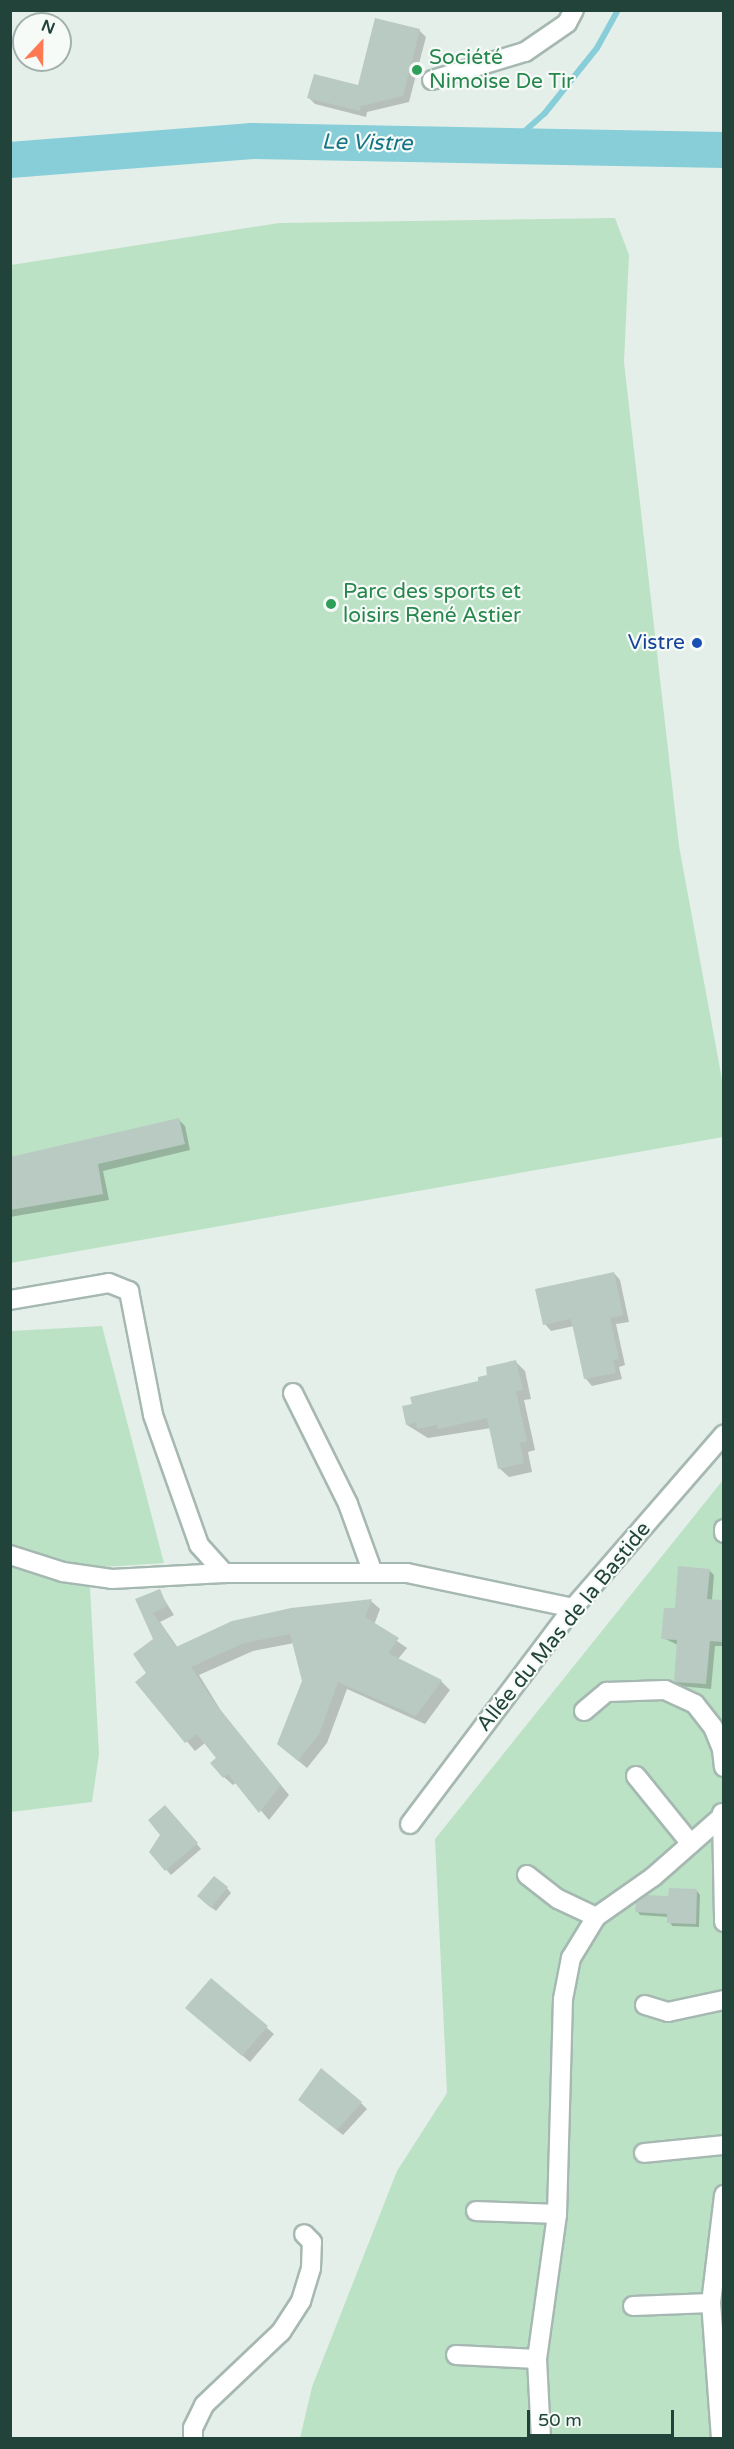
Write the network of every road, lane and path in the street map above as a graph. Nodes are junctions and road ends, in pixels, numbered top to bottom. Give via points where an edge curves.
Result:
1 (574, 10) edge
2 (432, 80) dead end
3 (10, 1300) edge
4 (294, 1394) dead end
5 (723, 1434) edge
6 (10, 1555) edge
7 (224, 1574) junction
8 (373, 1574) junction
9 (573, 1608) junction
10 (584, 1711) dead end
11 (723, 1767) edge
12 (636, 1776) dead end
13 (722, 1813) edge
14 (410, 1824) dead end
15 (691, 1844) junction
16 (527, 1875) dead end
17 (596, 1917) junction
18 (723, 1922) edge
19 (723, 2000) edge
20 (645, 2005) dead end
21 (723, 2145) edge
22 (644, 2153) dead end
23 (723, 2195) edge
24 (476, 2211) dead end
25 (557, 2214) junction
26 (304, 2234) dead end
27 (711, 2303) junction
28 (633, 2306) dead end
29 (456, 2355) dead end
30 (537, 2359) junction
31 (719, 2397) edge
32 (193, 2439) edge
33 (541, 2439) edge
34 (721, 2439) edge

1 - 2 street via 567,23 525,52
3 - 7 street via 109,1283 129,1291 153,1415 199,1545
4 - 8 street via 348,1504
5 - 9 street, Allée du Mas de la Bastide
6 - 7 street via 63,1572 112,1579
7 - 8 street
8 - 9 street via 407,1573
9 - 14 street, Allée du Mas de la Bastide
10 - 11 street via 607,1692 633,1688 664,1690 695,1704 713,1727 723,1749
12 - 15 street
13 - 15 street
13 - 18 street
15 - 17 street
16 - 17 street via 558,1899
17 - 25 street via 570,1958 563,1999
19 - 20 street via 668,2013
21 - 22 street
23 - 27 street
24 - 25 street
25 - 30 street
26 - 32 street via 312,2242 311,2268 301,2301 281,2332 204,2405 193,2428
27 - 28 street
27 - 31 street
29 - 30 street
30 - 33 street
31 - 34 street

